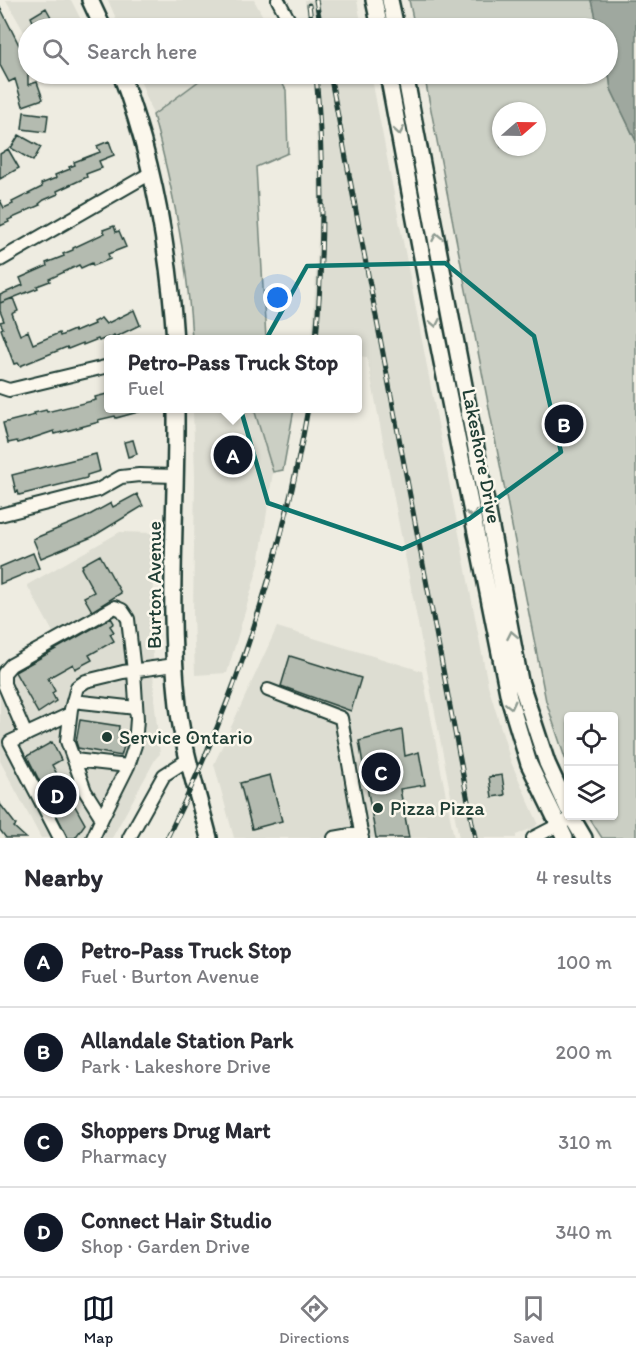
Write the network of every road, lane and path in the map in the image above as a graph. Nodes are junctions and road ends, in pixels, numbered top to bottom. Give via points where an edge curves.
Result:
1 (90, 0) edge
2 (278, 0) edge
3 (374, 0) edge
4 (390, 0) edge
5 (98, 18) edge
6 (288, 18) edge
7 (378, 18) edge
8 (394, 18) edge
9 (124, 84) edge
10 (390, 84) edge
11 (407, 84) edge
12 (151, 172) junction
13 (0, 260) edge
14 (175, 335) edge
15 (104, 367) edge
16 (0, 387) edge
17 (176, 413) edge
18 (176, 476) junction
19 (0, 515) edge
20 (175, 665) junction
21 (134, 671) junction
22 (268, 690) dead end
23 (73, 700) junction
24 (136, 708) junction
25 (70, 714) junction
26 (26, 735) junction
27 (189, 759) junction
28 (74, 760) junction
29 (128, 766) junction
30 (564, 799) edge
31 (102, 818) junction
32 (574, 820) edge
33 (562, 832) edge
34 (362, 836) edge
35 (60, 838) edge
36 (93, 838) edge
37 (129, 838) edge
38 (209, 838) edge
39 (334, 838) edge
40 (533, 838) edge
41 (584, 838) edge

1 - 5 main road
2 - 6 street
3 - 7 main road
4 - 8 main road
9 - 12 main road
10 -> 33 main road, Lakeshore Drive via 509,698 529,764
30 -> 11 main road, Lakeshore Drive via 547,763 520,681
12 - 13 street
12 - 14 main road via 169,272
15 - 16 street via 9,390
17 - 18 main road, Burton Avenue
18 - 19 street via 121,477 98,490
18 - 20 main road, Burton Avenue
20 - 21 street
20 - 27 main road, Burton Avenue via 181,727
21 - 23 street via 86,681 77,687
21 - 24 street
21 - 26 street via 128,619 115,608 11,665 4,672 4,684
22 - 34 street via 341,718
23 - 24 street
23 - 25 street
24 - 29 street via 135,745
25 - 26 street
25 - 28 street via 67,741
26 - 35 street via 10,742
27 - 37 street via 165,775
27 - 38 main road, Burton Avenue
28 - 29 street
28 - 31 street via 85,792
29 - 31 street
31 - 36 street
32 - 41 main road, Lakeshore Drive
33 - 40 street
34 - 39 street

